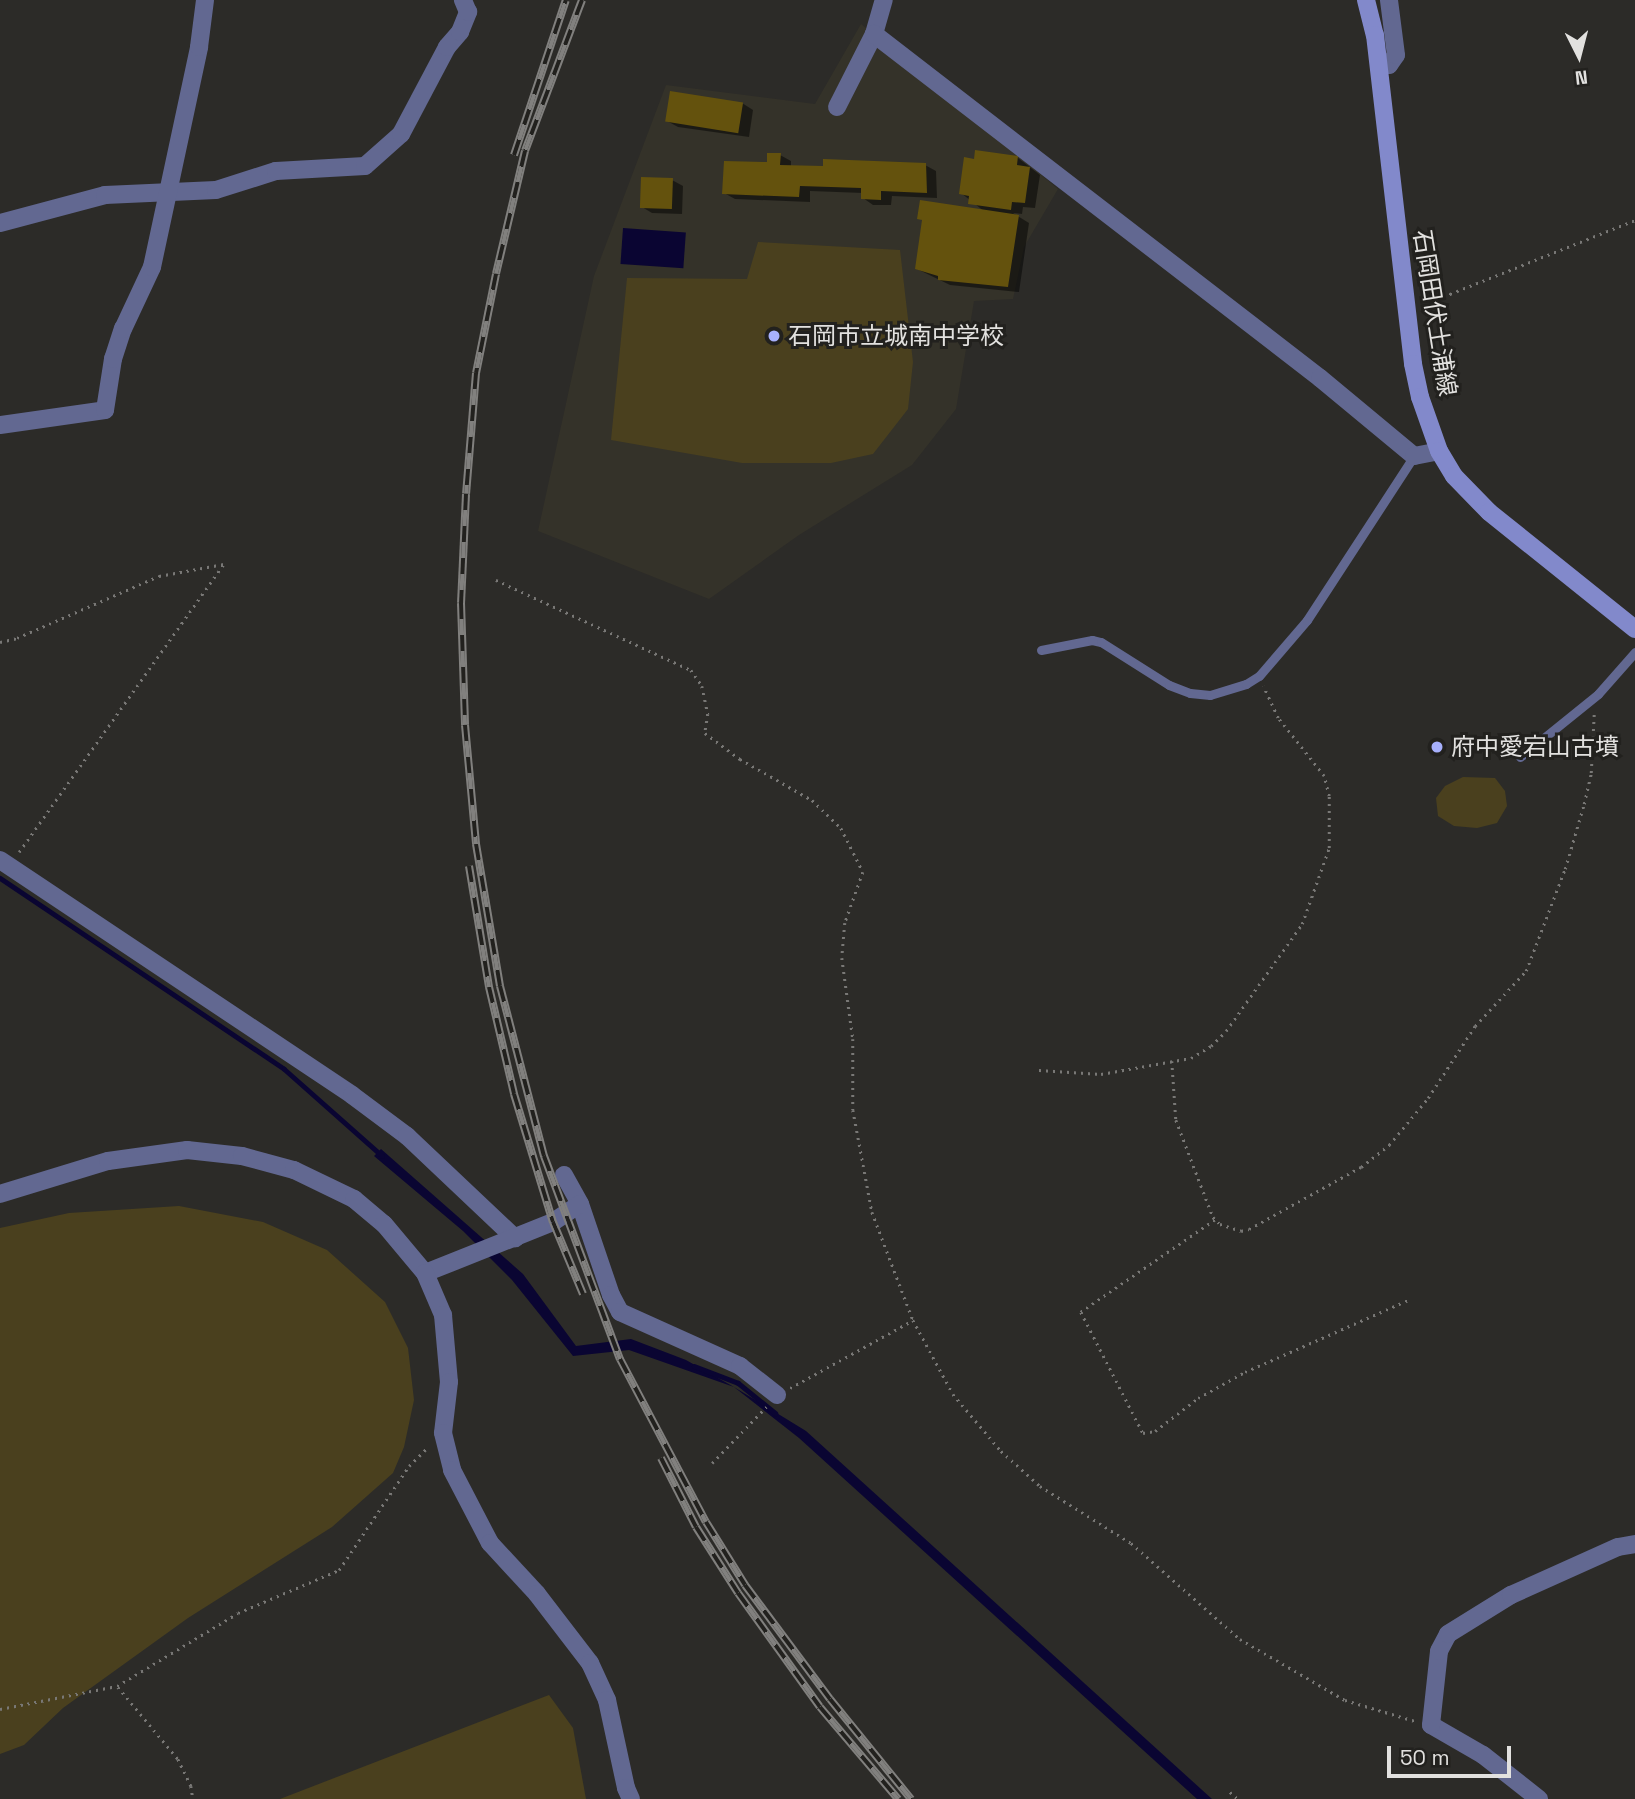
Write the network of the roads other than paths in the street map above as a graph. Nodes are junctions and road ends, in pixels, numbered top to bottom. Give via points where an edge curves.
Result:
1 (205, 0) edge
2 (463, 0) edge
3 (884, 0) edge
4 (1366, 0) edge
5 (1389, 0) edge
6 (874, 34) junction
7 (1379, 65) junction
8 (837, 107) dead end
9 (169, 190) junction
10 (0, 223) edge
11 (0, 425) edge
12 (1438, 451) junction
13 (1413, 456) junction
14 (1635, 629) edge
15 (1041, 650) dead end
16 (1635, 652) edge
17 (1520, 757) dead end
18 (5, 863) edge
19 (564, 1175) dead end
20 (0, 1194) edge
21 (580, 1204) junction
22 (511, 1240) junction
23 (425, 1273) junction
24 (777, 1395) road end
25 (1635, 1544) edge
26 (631, 1799) edge
27 (1539, 1799) edge

1 - 9 street
2 - 9 street via 468,12 460,32 447,47 401,134 365,166 292,169 234,187
3 - 6 street
4 - 7 main road, 石岡田伏土浦線
5 - 7 street via 1396,55 1389,65
6 - 8 street
6 - 13 street via 1320,378
7 - 12 main road, 石岡田伏土浦線 via 1407,319 1420,397
9 - 10 street via 105,195
9 - 11 street via 152,267 113,359 105,410
12 - 13 street
12 - 14 main road, 石岡田伏土浦線 via 1454,476 1489,512
13 - 15 lane via 1331,587 1259,676 1227,692 1189,693 1101,642
16 - 17 lane via 1598,694
18 - 22 street via 352,1095 407,1136
19 - 21 street
20 - 23 street via 108,1161 187,1150 242,1156 294,1170 354,1199 384,1224
21 - 22 street
21 - 24 street via 620,1312 740,1366
22 - 23 street
23 - 26 street via 443,1315 448,1348 443,1433 452,1470 490,1543 590,1663 607,1700
25 - 27 street via 1618,1547 1511,1595 1448,1634 1439,1651 1431,1725 1483,1755

